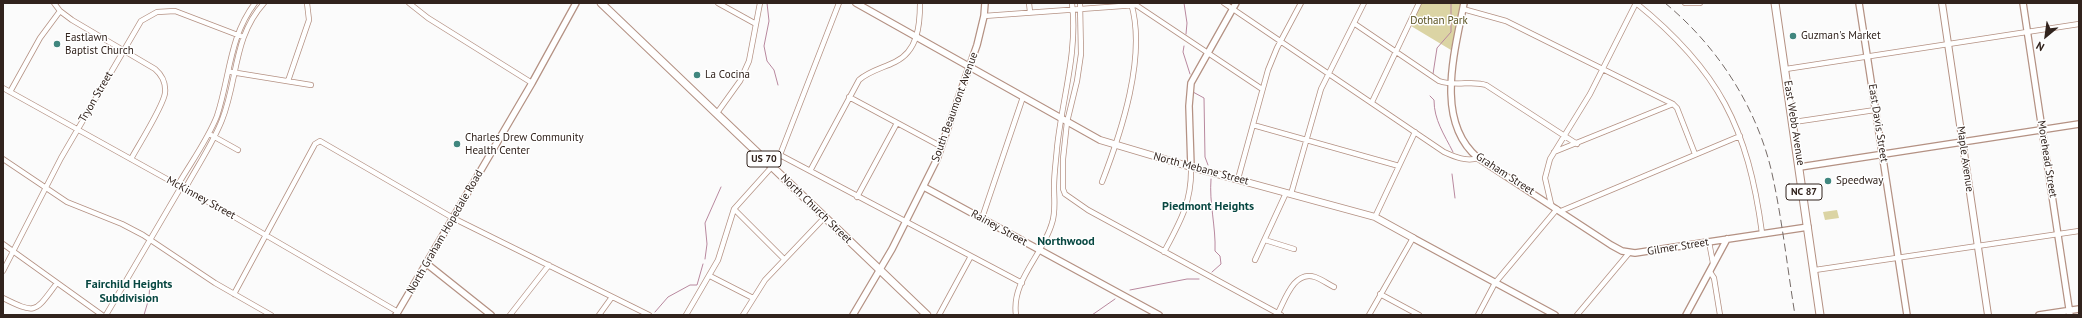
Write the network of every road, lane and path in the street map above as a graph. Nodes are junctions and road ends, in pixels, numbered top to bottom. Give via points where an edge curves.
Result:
1 (54, 3) edge
2 (255, 3) edge
3 (264, 3) edge
4 (307, 3) edge
5 (409, 3) edge
6 (576, 3) edge
7 (602, 3) edge
8 (718, 3) edge
9 (760, 3) edge
10 (839, 3) edge
11 (856, 3) edge
12 (920, 3) edge
13 (984, 3) edge
14 (1029, 3) edge
15 (1072, 3) edge
16 (1080, 3) edge
17 (1224, 3) edge
18 (1301, 3) edge
19 (1364, 3) edge
20 (1419, 3) edge
21 (1636, 3) edge
22 (1686, 3) edge
23 (1700, 3) edge
24 (1775, 3) edge
25 (1859, 3) edge
26 (1942, 3) edge
27 (2024, 3) edge
28 (1131, 4) edge
29 (1235, 6) edge
30 (1463, 6) edge
31 (1073, 10) junction
32 (1081, 10) junction
33 (60, 11) junction
34 (1030, 12) junction
35 (984, 16) junction
36 (756, 24) junction
37 (1355, 24) junction
38 (2079, 24) edge
39 (2027, 32) junction
40 (236, 34) junction
41 (243, 37) junction
42 (917, 37) junction
43 (1281, 40) junction
44 (1947, 45) junction
45 (124, 50) junction
46 (1397, 52) junction
47 (1207, 53) junction
48 (1867, 57) junction
49 (970, 67) junction
50 (1602, 69) junction
51 (1786, 69) junction
52 (227, 72) junction
53 (233, 73) junction
54 (1329, 73) junction
55 (288, 81) junction
56 (532, 83) junction
57 (1451, 84) junction
58 (311, 85) dead end
59 (3, 88) edge
60 (1262, 89) junction
61 (10, 92) junction
62 (849, 97) junction
63 (1023, 98) junction
64 (1372, 102) junction
65 (1673, 104) junction
66 (1875, 110) junction
67 (717, 113) junction
68 (1061, 118) junction
69 (1067, 122) junction
70 (1794, 122) junction
71 (897, 123) junction
72 (2079, 124) edge
73 (1253, 125) junction
74 (77, 130) junction
75 (2042, 130) junction
76 (1415, 132) junction
77 (208, 133) junction
78 (1565, 135) junction
79 (214, 136) junction
80 (1740, 136) junction
81 (1306, 140) junction
82 (1962, 142) junction
83 (1577, 144) junction
84 (1116, 146) junction
85 (942, 147) junction
86 (238, 150) dead end
87 (1554, 152) junction
88 (1695, 154) junction
89 (1882, 154) junction
90 (780, 155) junction
91 (1478, 158) junction
92 (3, 159) edge
93 (131, 160) junction
94 (1399, 166) junction
95 (772, 167) junction
96 (1191, 167) junction
97 (1800, 167) junction
98 (810, 171) junction
99 (1238, 179) junction
100 (1102, 182) dead end
101 (924, 186) junction
102 (181, 187) junction
103 (45, 188) junction
104 (1288, 193) junction
105 (1065, 194) junction
106 (1054, 196) junction
107 (858, 197) junction
108 (1551, 204) junction
109 (734, 209) junction
110 (1559, 210) junction
111 (825, 217) junction
112 (453, 218) junction
113 (982, 218) junction
114 (1375, 218) junction
115 (906, 222) junction
116 (1808, 227) junction
117 (2079, 231) edge
118 (1762, 233) junction
119 (266, 234) junction
120 (2058, 234) junction
121 (1413, 238) junction
122 (1727, 239) junction
123 (151, 240) junction
124 (1265, 240) junction
125 (1709, 242) junction
126 (3, 244) edge
127 (1978, 246) junction
128 (1294, 249) dead end
129 (1040, 250) junction
130 (13, 251) junction
131 (1164, 252) junction
132 (1629, 253) junction
133 (971, 256) junction
134 (1897, 258) junction
135 (784, 259) junction
136 (1255, 260) dead end
137 (1713, 263) junction
138 (427, 264) junction
139 (549, 265) junction
140 (880, 270) junction
141 (1815, 270) junction
142 (3, 271) edge
143 (1710, 272) junction
144 (710, 276) junction
145 (57, 283) junction
146 (1022, 283) junction
147 (1495, 283) junction
148 (1334, 287) dead end
149 (234, 294) junction
150 (1380, 294) junction
151 (612, 297) junction
152 (3, 298) edge
153 (753, 298) junction
154 (2079, 309) edge
155 (2069, 313) edge
156 (397, 314) edge
157 (1280, 314) edge
158 (102, 315) edge
159 (106, 315) edge
160 (271, 315) edge
161 (491, 315) edge
162 (510, 315) edge
163 (600, 315) edge
164 (649, 315) edge
165 (686, 315) edge
166 (743, 315) edge
167 (854, 315) edge
168 (928, 315) edge
169 (939, 315) edge
170 (1016, 315) edge
171 (1159, 315) edge
172 (1369, 315) edge
173 (1419, 315) edge
174 (1478, 315) edge
175 (1555, 315) edge
176 (1577, 315) edge
177 (1686, 315) edge
178 (1720, 315) edge
179 (1820, 315) edge
180 (1907, 315) edge
181 (1988, 315) edge
182 (2039, 315) edge

1 - 33 street
2 - 40 street
3 - 41 street
4 - 55 street via 309,20
5 - 56 street via 428,18
6 - 56 street, North Graham Hopedale Road
7 - 67 main road, North Church Street / US 70
8 - 36 street
9 - 36 street
10 - 90 street
11 - 42 main road, North Mebane Street
12 - 42 street via 920,30
13 - 35 street, South Beaumont Avenue
14 - 34 street
15 - 31 street
16 - 32 street
17 - 29 street
18 - 43 street
19 - 37 street
20 - 46 street
21 - 50 street
21 - 80 street via 1678,39 1694,57 1717,88
22 - 23 street
24 - 51 main road, East Webb Avenue / NC 87
25 - 48 street, East Davis Street
26 - 44 main road, Maple Avenue
27 - 39 street, Morehead Street
28 - 32 street
28 - 47 street via 1140,7
28 - 84 street via 1136,57
29 - 43 street
29 - 47 street
30 - 50 street via 1506,21
30 - 57 street, Graham Street
31 - 32 street
31 - 34 street
31 - 68 street via 1072,62
32 - 69 street via 1080,67
33 - 45 street
33 - 61 street via 40,38
34 - 35 street
35 - 49 street, South Beaumont Avenue
36 - 67 street via 745,71
37 - 46 street
37 - 54 street
38 - 39 street
39 - 44 street
39 - 75 street, Morehead Street
40 - 41 street, Tryon Street
40 - 45 street, Tryon Street via 167,10 157,12 141,21
40 - 52 street
41 - 53 street
42 - 49 main road, North Mebane Street
42 - 62 street via 900,59 864,76
43 - 54 street
43 - 60 street
44 - 48 street
44 - 82 main road, Maple Avenue
45 - 74 street, Tryon Street
45 - 93 street via 155,69 163,78 165,87 163,101
46 - 57 street via 1432,77
46 - 64 street
47 - 60 street
47 - 96 street via 1190,88
48 - 51 street
48 - 66 street, East Davis Street
49 - 63 main road, North Mebane Street
49 - 85 street, South Beaumont Avenue
50 - 65 street
50 - 78 street
51 - 70 main road, East Webb Avenue / NC 87
52 - 53 street
52 - 77 street via 219,107
53 - 55 street
53 - 79 street via 224,114
54 - 64 street
54 - 81 street via 1318,96
55 - 58 street
56 - 112 street, North Graham Hopedale Road
57 - 78 street via 1486,85
57 - 91 street, Graham Street via 1454,116 1460,136 1467,148
59 - 61 street, McKinney Street
60 - 73 street
61 - 74 street, McKinney Street
62 - 71 street
62 - 98 street
63 - 68 main road, North Mebane Street
63 - 113 street
64 - 76 street
65 - 83 street
65 - 88 street
66 - 70 street
66 - 89 street, East Davis Street
67 - 95 main road, North Church Street / US 70
68 - 69 main road, North Mebane Street
68 - 106 street
69 - 84 main road, North Mebane Street
69 - 105 street via 1063,159
70 - 97 main road, East Webb Avenue / NC 87
71 - 85 street
71 - 107 street
72 - 75 street
73 - 81 street
73 - 99 street
74 - 93 street, McKinney Street
74 - 103 street, Tryon Street
75 - 82 street
75 - 120 street, Morehead Street
76 - 91 street via 1449,154 1470,160
76 - 94 street
77 - 79 street
77 - 102 street via 179,183
78 - 83 street
78 - 87 street
79 - 86 street
79 - 102 street via 186,187
80 - 88 street
80 - 118 street via 1755,185
81 - 94 street
81 - 104 street
82 - 89 street
82 - 127 main road, Maple Avenue
83 - 87 street
84 - 96 main road, North Mebane Street
84 - 100 street
85 - 101 street, South Beaumont Avenue
87 - 108 street via 1545,178
88 - 110 street
89 - 97 street
89 - 134 street, East Davis Street
90 - 95 street
90 - 98 street
91 - 108 street, Graham Street
92 - 103 street
93 - 102 street, McKinney Street
94 - 114 street
95 - 109 street
95 - 111 main road, North Church Street / US 70
96 - 99 main road, North Mebane Street
96 - 131 street via 1188,204
97 - 116 main road, East Webb Avenue / NC 87
98 - 107 street
99 - 104 main road, North Mebane Street
101 - 113 street, Rainey Street
101 - 115 street, South Beaumont Avenue
102 - 119 street, McKinney Street
102 - 123 street
103 - 123 street via 67,202 122,224
103 - 130 street, Tryon Street
104 - 114 main road, North Mebane Street
104 - 124 street
105 - 106 street
105 - 131 street via 1088,210
106 - 129 street via 1053,222
107 - 115 street
108 - 110 street, Graham Street
109 - 135 street
109 - 144 street via 723,247
110 - 132 street, Graham Street
110 - 147 street
111 - 135 street
111 - 140 main road, North Church Street / US 70
112 - 119 street via 320,141 315,144
112 - 138 street, North Graham Hopedale Road
112 - 139 street
113 - 129 street, Rainey Street
114 - 121 main road, North Mebane Street
115 - 133 street
115 - 140 street, South Beaumont Avenue
116 - 118 street, Gilmer Street
116 - 141 main road, East Webb Avenue / NC 87
117 - 120 street
118 - 122 street, Gilmer Street
119 - 149 street
119 - 156 street, McKinney Street
120 - 127 street
120 - 155 street, Morehead Street
121 - 147 street, North Mebane Street
121 - 150 street
122 - 125 street, Gilmer Street
122 - 137 street
123 - 149 street
123 - 159 street
124 - 128 street
124 - 136 street
125 - 132 street, Gilmer Street
125 - 137 street
126 - 130 street
127 - 134 street
127 - 181 main road, Maple Avenue
129 - 146 street
129 - 171 street, Rainey Street
130 - 142 street, Tryon Street
130 - 145 street
131 - 157 street
132 - 176 street
133 - 146 street
133 - 169 street
134 - 141 street
134 - 180 street, East Davis Street
135 - 153 street
137 - 143 street
138 - 156 street, North Graham Hopedale Road
138 - 161 street
139 - 151 street
139 - 162 street
140 - 167 street, South Beaumont Avenue
140 - 168 main road, North Church Street / US 70
141 - 179 main road, East Webb Avenue / NC 87
143 - 177 street
143 - 178 street via 1714,278
144 - 153 street
144 - 165 street
145 - 152 street via 40,306 34,309 26,309
145 - 158 street
146 - 170 street via 1016,297
147 - 174 street
147 - 175 street, North Mebane Street
148 - 157 street via 1313,276 1300,279 1291,288
149 - 160 street
150 - 172 street
150 - 173 street
151 - 163 street
151 - 164 street
153 - 166 street
154 - 155 street
155 - 182 street

